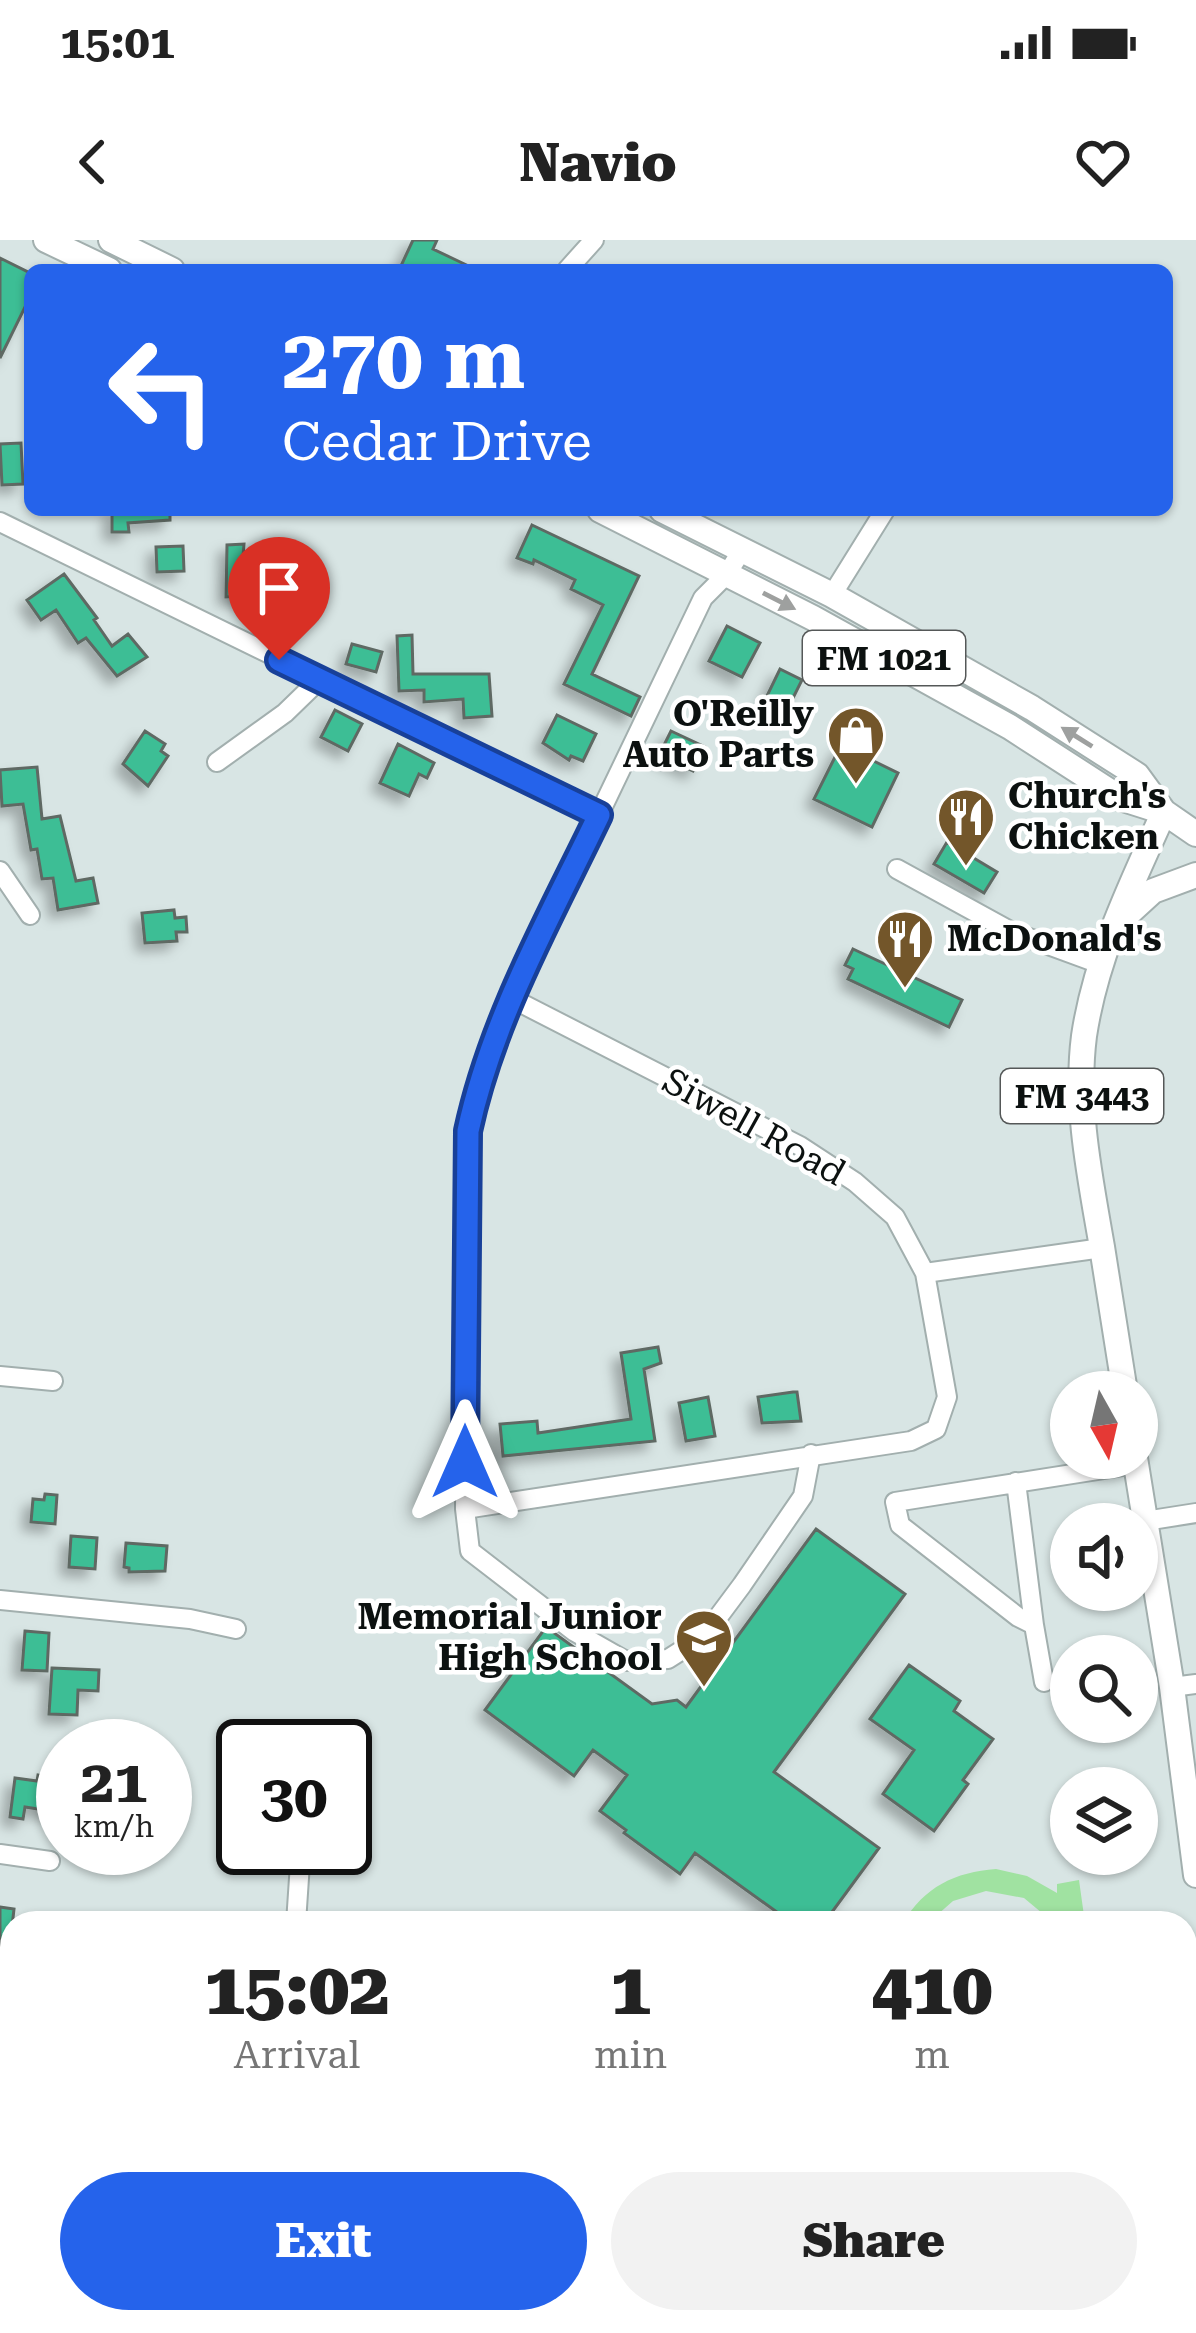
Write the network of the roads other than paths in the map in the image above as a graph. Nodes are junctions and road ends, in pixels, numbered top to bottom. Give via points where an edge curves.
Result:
1 (46, 240) edge
2 (111, 240) edge
3 (594, 240) edge
4 (96, 264) edge
5 (160, 264) edge
6 (572, 264) edge
7 (612, 516) edge
8 (674, 516) edge
9 (881, 516) edge
10 (0, 522) edge
11 (742, 550) junction
12 (727, 574) junction
13 (832, 595) junction
14 (319, 680) junction
15 (217, 761) dead end
16 (1164, 812) junction
17 (599, 815) junction
18 (1196, 834) edge
19 (896, 869) dead end
20 (0, 871) edge
21 (1196, 875) edge
22 (30, 915) dead end
23 (1111, 928) junction
24 (1100, 964) junction
25 (511, 998) junction
26 (1102, 1248) junction
27 (926, 1273) junction
28 (1122, 1371) edge
29 (0, 1376) edge
30 (53, 1381) dead end
31 (811, 1454) junction
32 (1050, 1476) edge
33 (1016, 1482) junction
34 (465, 1509) junction
35 (1196, 1513) edge
36 (1158, 1519) edge
37 (1158, 1576) edge
38 (0, 1600) edge
39 (1034, 1625) junction
40 (236, 1629) dead end
41 (1044, 1682) dead end
42 (1184, 1686) edge
43 (0, 1854) edge
44 (36, 1859) edge
45 (300, 1875) edge
46 (1196, 1875) edge
47 (297, 1911) edge

1 - 4 main road
2 - 5 main road
3 - 6 street
7 - 12 main road, FM 1021
8 - 11 main road, FM 1021
9 - 13 street
10 - 14 street
11 - 12 street
11 - 13 main road, FM 1021
12 -> 16 main road, FM 1021 via 1010,727 1120,798
12 - 17 street via 703,598
16 -> 13 main road, FM 1021 via 1137,775
14 - 15 street
14 - 17 street
16 - 18 main road, FM 1021
16 - 23 main road, FM 3443
17 - 25 street
19 - 24 street via 1010,931
20 - 22 street
21 - 23 main road via 1153,891
23 - 24 main road, FM 3443
24 - 26 main road, FM 3443 via 1081,1083
25 - 27 street, Siwell Road via 855,1182 895,1217
25 - 34 street via 468,1131
26 - 27 street
26 - 28 main road, FM 3443
27 - 31 street, Siwell Road via 947,1397 936,1429 911,1441
29 - 30 street
31 - 34 street
31 - 34 street via 803,1496 742,1585 704,1636 668,1659 626,1661 575,1632 470,1551
32 - 33 street
33 - 39 street
33 - 39 street via 895,1502 899,1525
35 - 36 street
37 - 42 main road
38 - 40 street
39 - 41 street
42 - 46 main road
43 - 44 street
45 - 47 street

